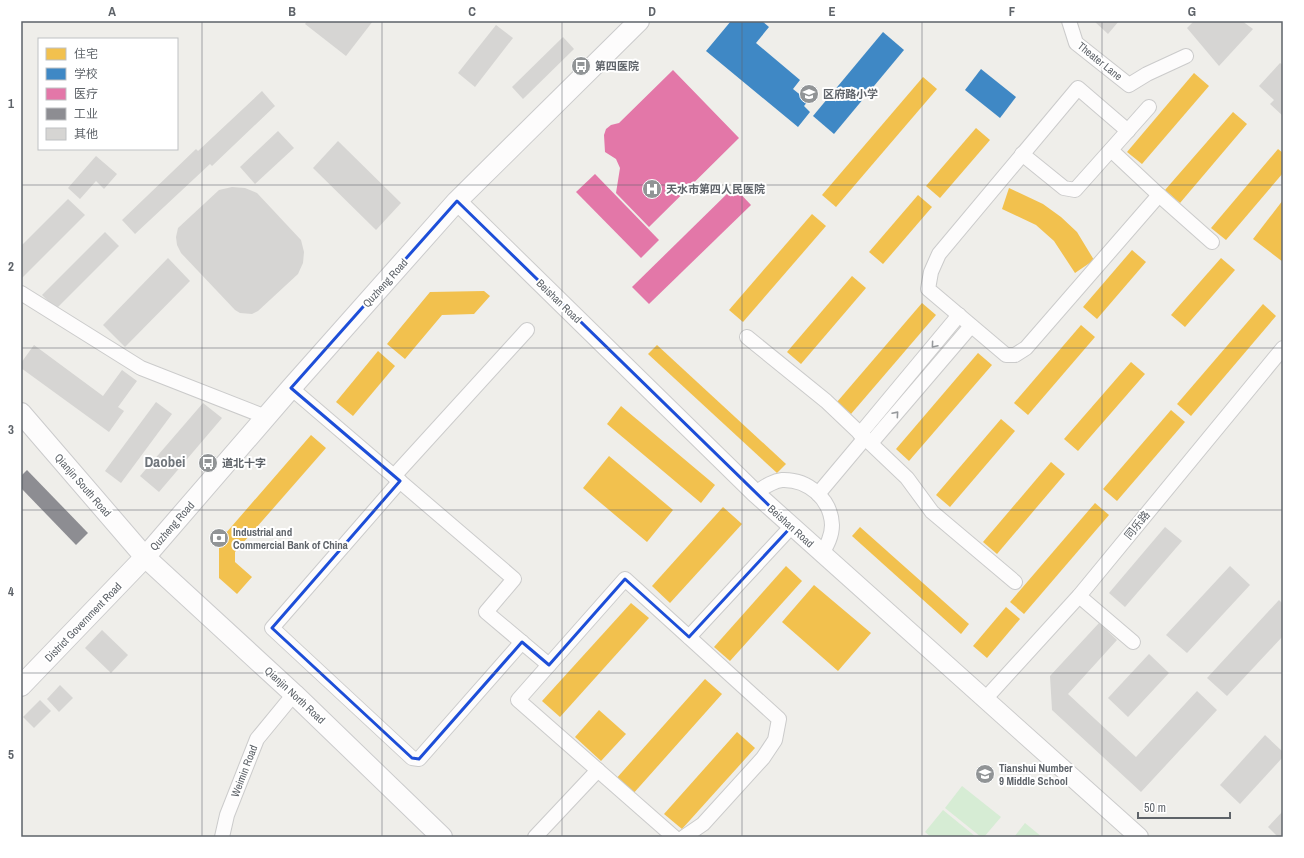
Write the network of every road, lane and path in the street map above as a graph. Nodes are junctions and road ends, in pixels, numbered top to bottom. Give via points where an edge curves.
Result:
1 (639, 21) edge
2 (1069, 21) edge
3 (1186, 56) dead end
4 (1149, 107) dead end
5 (1128, 131) junction
6 (1111, 150) junction
7 (1022, 154) junction
8 (1159, 195) junction
9 (457, 202) junction
10 (1212, 242) dead end
11 (21, 293) edge
12 (959, 315) junction
13 (971, 326) junction
14 (527, 330) dead end
15 (747, 337) dead end
16 (1283, 348) edge
17 (291, 388) junction
18 (21, 413) edge
19 (266, 417) junction
20 (865, 439) junction
21 (397, 478) junction
22 (755, 493) junction
23 (818, 494) junction
24 (791, 527) junction
25 (822, 554) junction
26 (145, 558) junction
27 (1015, 582) dead end
28 (1079, 596) junction
29 (689, 637) junction
30 (522, 642) junction
31 (1133, 642) dead end
32 (549, 665) junction
33 (21, 686) edge
34 (294, 694) junction
35 (986, 698) junction
36 (598, 770) junction
37 (222, 837) edge
38 (442, 837) edge
39 (535, 837) edge
40 (674, 837) edge
41 (684, 837) edge
42 (1139, 837) edge

1 - 9 main road, Quzheng Road
2 - 3 street, Theater Lane via 1076,43 1129,85
4 - 5 street
5 - 6 street
5 - 7 street via 1078,88
6 - 7 street via 1075,190 1064,188
6 - 8 street
7 - 12 street via 939,254 931,272 928,289
8 - 10 street
8 - 13 street via 1026,348 1015,355 1006,355
9 - 17 main road, Quzheng Road
9 - 22 street, Beishan Road
11 - 19 street via 141,368
12 - 13 street
12 -> 20 street
20 -> 13 street
14 - 21 street
15 - 20 street via 826,401
16 - 28 street, 同乐路
17 - 19 main road, Quzheng Road
17 - 21 street
18 - 26 main road, Qianjin South Road
19 - 26 main road, Quzheng Road
20 - 23 street
20 - 27 street via 907,478 932,512
21 - 30 street via 514,579 486,612
21 - 30 street via 272,628 412,758 419,759
22 - 23 street via 767,485 782,480 811,487
22 - 24 street, Beishan Road
23 - 25 street via 830,511 832,526 830,541
24 - 25 street, Beishan Road
24 - 29 street
25 - 35 street, Beishan Road
26 - 33 main road, District Government Road
26 - 34 main road, Qianjin North Road
28 - 31 street
28 - 35 street, 同乐路
29 - 32 street via 625,579
29 - 41 street via 779,719 775,740 763,758 703,824
30 - 32 street
32 - 36 street via 518,700
34 - 37 street, Weimin Road via 257,739 227,814
34 - 38 main road, Qianjin North Road
35 - 42 street, Beishan Road
36 - 39 street
36 - 40 street

